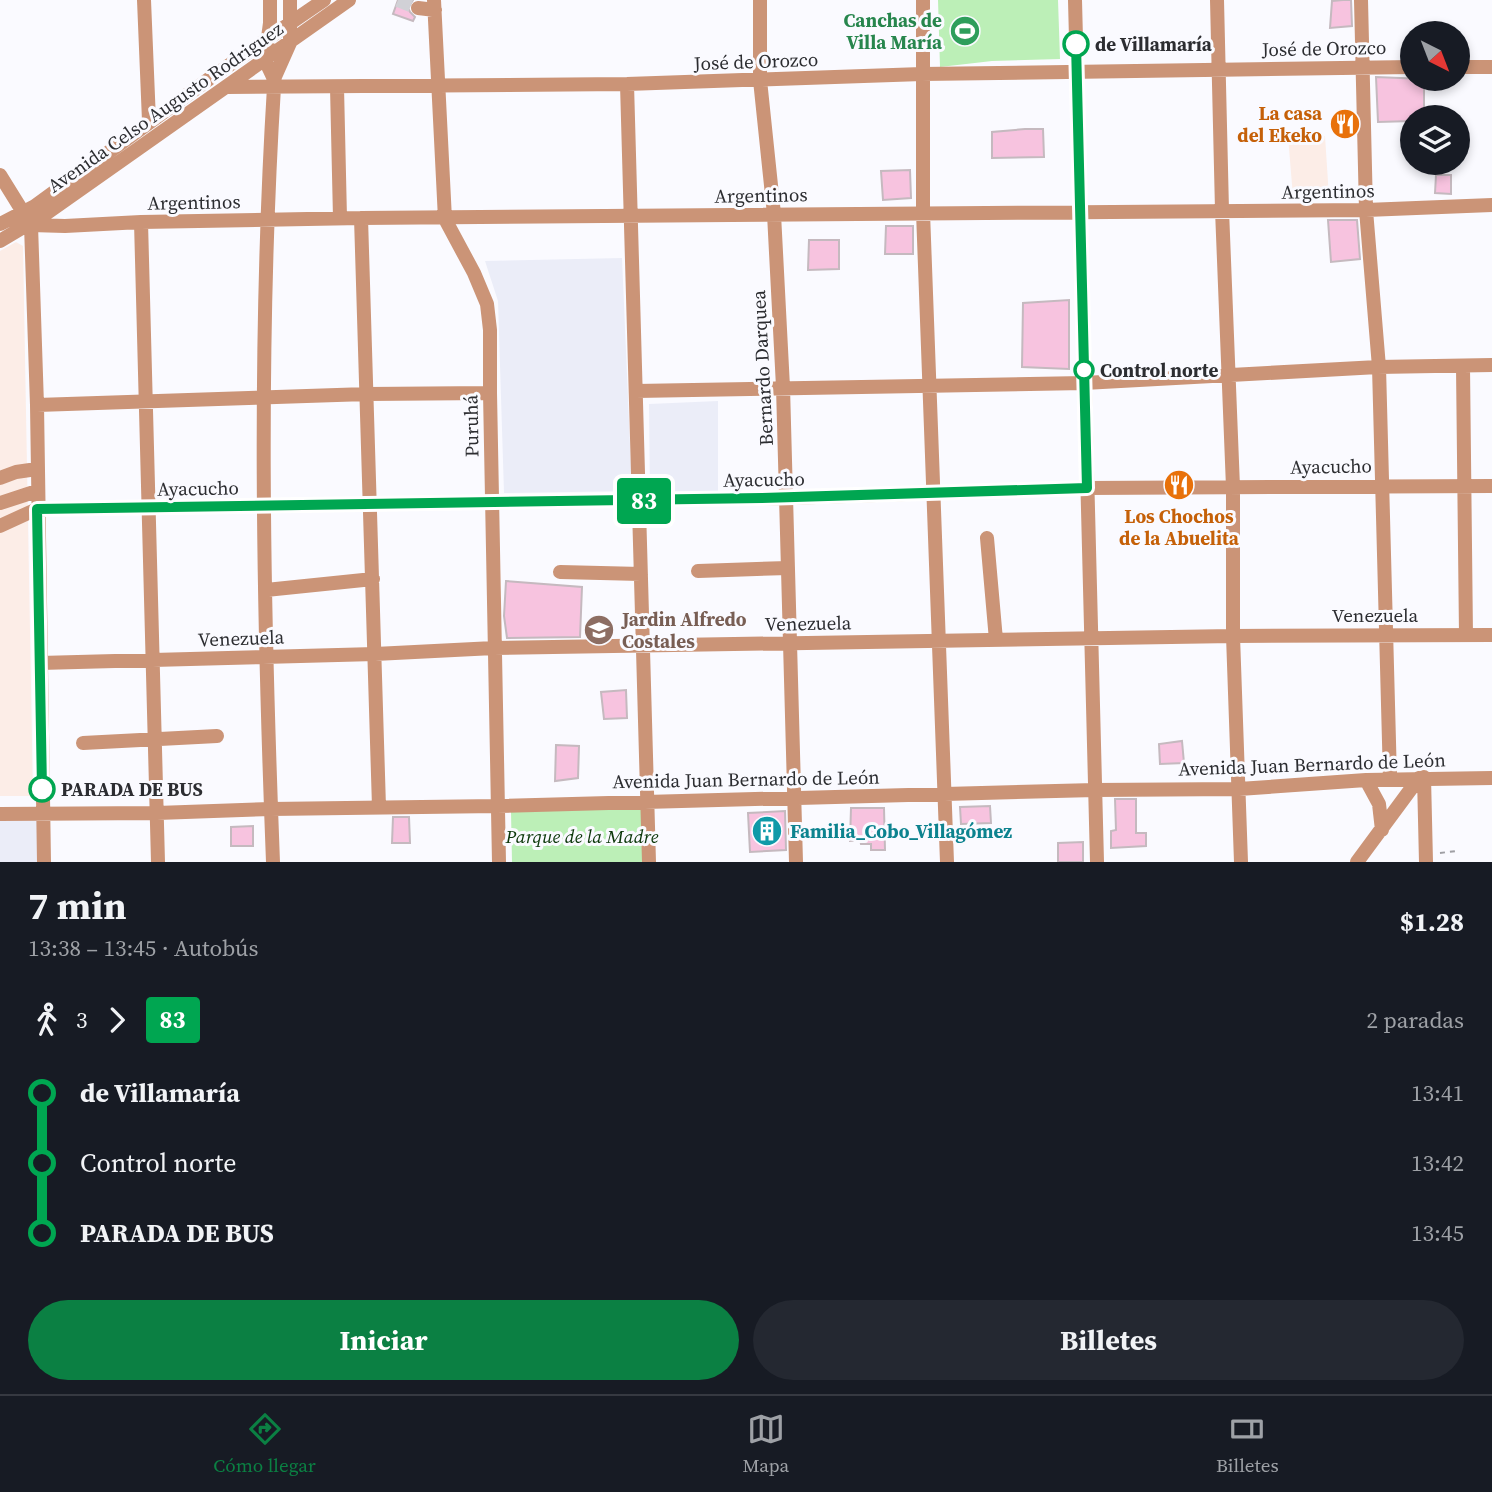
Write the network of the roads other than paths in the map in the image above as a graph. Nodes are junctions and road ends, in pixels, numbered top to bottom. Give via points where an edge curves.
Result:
1 (144, 0) edge
2 (270, 0) edge
3 (290, 0) edge
4 (324, 0) edge
5 (349, 0) edge
6 (760, 0) edge
7 (923, 0) edge
8 (1074, 0) edge
9 (1217, 0) edge
10 (1361, 0) edge
11 (435, 5) edge
12 (418, 8) tunnel mouth
13 (291, 23) junction
14 (269, 38) junction
15 (290, 43) junction
16 (265, 60) junction
17 (1363, 66) junction
18 (1400, 67) edge
19 (1470, 67) edge
20 (1492, 67) edge
21 (1219, 68) junction
22 (1076, 70) junction
23 (922, 74) junction
24 (760, 80) junction
25 (274, 83) junction
26 (627, 84) junction
27 (228, 87) junction
28 (337, 87) junction
29 (438, 87) junction
30 (149, 121) junction
31 (0, 175) edge
32 (1492, 205) edge
33 (1366, 210) junction
34 (1222, 211) junction
35 (923, 212) junction
36 (1079, 212) junction
37 (774, 214) junction
38 (629, 217) junction
39 (27, 218) junction
40 (340, 218) junction
41 (361, 218) junction
42 (445, 219) junction
43 (266, 221) junction
44 (141, 222) junction
45 (0, 225) edge
46 (0, 241) edge
47 (1492, 365) edge
48 (1463, 366) junction
49 (1379, 367) junction
50 (1229, 377) junction
51 (1084, 383) junction
52 (930, 385) junction
53 (783, 387) junction
54 (636, 391) junction
55 (490, 393) junction
56 (367, 394) junction
57 (263, 397) junction
58 (146, 401) junction
59 (37, 405) junction
60 (37, 469) junction
61 (21, 471) junction
62 (0, 478) edge
63 (1381, 485) junction
64 (1464, 485) junction
65 (1492, 486) edge
66 (1233, 487) junction
67 (1087, 488) junction
68 (32, 492) junction
69 (933, 493) junction
70 (787, 498) junction
71 (639, 501) junction
72 (0, 503) edge
73 (492, 503) junction
74 (370, 505) junction
75 (264, 506) junction
76 (149, 507) junction
77 (37, 509) junction
78 (0, 526) edge
79 (988, 538) dead end
80 (788, 568) junction
81 (698, 571) dead end
82 (560, 572) dead end
83 (641, 574) junction
84 (373, 579) junction
85 (266, 590) junction
86 (1385, 634) junction
87 (1466, 635) junction
88 (1492, 635) edge
89 (1233, 636) junction
90 (1091, 638) junction
91 (939, 640) junction
92 (996, 640) junction
93 (790, 643) junction
94 (643, 645) junction
95 (494, 648) junction
96 (375, 654) junction
97 (268, 656) junction
98 (153, 660) junction
99 (40, 663) junction
100 (217, 736) dead end
101 (155, 739) junction
102 (83, 743) dead end
103 (1421, 778) junction
104 (1492, 778) edge
105 (1390, 779) junction
106 (1366, 780) junction
107 (1239, 789) junction
108 (1095, 790) junction
109 (946, 795) junction
110 (794, 797) junction
111 (647, 800) junction
112 (497, 806) junction
113 (379, 807) junction
114 (271, 809) junction
115 (157, 813) junction
116 (0, 814) edge
117 (43, 814) junction
118 (1382, 830) junction
119 (1426, 859) edge
120 (44, 862) edge
121 (158, 862) edge
122 (273, 862) edge
123 (499, 862) edge
124 (649, 862) edge
125 (796, 862) edge
126 (947, 862) edge
127 (1097, 862) edge
128 (1241, 862) edge
129 (1357, 862) edge

1 - 30 street
2 - 14 street
3 - 13 street
4 - 13 street, Avenida Celso Augusto Rodriguez
5 - 15 street, Avenida Celso Augusto Rodriguez
6 - 24 street, Bernardo Darquea
7 - 23 street
8 - 22 street
9 - 21 street
10 - 17 street
11 - 12 street
11 - 29 street, Puruhá
13 - 14 street, Avenida Celso Augusto Rodriguez
13 - 15 street
14 - 16 street
14 - 30 street, Avenida Celso Augusto Rodriguez
15 - 16 street, Avenida Celso Augusto Rodriguez
15 - 25 street
16 - 25 street
16 - 27 street, Avenida Celso Augusto Rodriguez
17 - 18 street, José de Orozco
17 - 21 street, José de Orozco
17 - 33 street
19 - 20 street
21 - 22 street, José de Orozco
21 - 34 street
22 - 23 street, José de Orozco
22 - 36 street
23 - 24 street, José de Orozco
23 - 35 street
24 - 26 street, José de Orozco
24 - 37 street, Bernardo Darquea
25 - 27 street, José de Orozco
25 - 28 street, José de Orozco
25 - 43 street
26 - 29 street, José de Orozco
26 - 38 street
27 - 39 street, Avenida Celso Augusto Rodriguez
28 - 29 street, José de Orozco
28 - 40 street
29 - 42 street, Puruhá
30 - 39 street, Avenida Celso Augusto Rodriguez
31 - 39 street
32 - 33 street, Argentinos
33 - 34 street, Argentinos
33 - 49 street
34 - 36 street, Argentinos
34 - 50 street
35 - 36 street, Argentinos
35 - 37 street, Argentinos
35 - 52 street
36 - 51 street
37 - 38 street, Argentinos
37 - 53 street, Bernardo Darquea
38 - 42 street, Argentinos
38 - 54 street
39 - 44 street, Argentinos via 65,226
39 - 45 street, Avenida Celso Augusto Rodriguez
39 - 46 street, Avenida Celso Augusto Rodriguez
39 - 59 street
40 - 41 street, Argentinos
40 - 43 street, Argentinos
41 - 42 street, Argentinos
41 - 56 street
42 - 55 street, Puruhá via 486,304 491,330
43 - 44 street, Argentinos
43 - 57 street
44 - 58 street
47 - 48 street
48 - 49 street
48 - 64 street
49 - 50 street
49 - 63 street
50 - 51 street
50 - 66 street
51 - 52 street
51 - 67 street
52 - 53 street
52 - 69 street
53 - 54 street
53 - 70 street, Bernardo Darquea
54 - 71 street
55 - 56 street
55 - 73 street, Puruhá
56 - 57 street
56 - 74 street
57 - 58 street
57 - 75 street
58 - 59 street
58 - 76 street
59 - 60 street
60 - 61 street
60 - 68 street
61 - 62 street
61 - 68 street
63 - 64 street, Ayacucho
63 - 66 street, Ayacucho
63 - 86 street
64 - 65 street, Ayacucho
64 - 87 street
66 - 67 street, Ayacucho
66 - 89 street
67 - 69 street, Ayacucho
67 - 90 street
68 - 72 street
68 - 77 street
69 - 70 street, Ayacucho
69 - 91 street
70 - 71 street, Ayacucho
70 - 80 street, Bernardo Darquea
71 - 73 street, Ayacucho
71 - 83 street
73 - 74 street, Ayacucho
73 - 95 street, Puruhá
74 - 75 street, Ayacucho
74 - 84 street
75 - 76 street, Ayacucho
75 - 85 street
76 - 77 street, Ayacucho
76 - 98 street
77 - 78 street
77 - 99 street
79 - 92 street
80 - 81 street
80 - 93 street, Bernardo Darquea
82 - 83 street
83 - 94 street
84 - 85 street
84 - 96 street
85 - 97 street
86 - 87 street, Venezuela
86 - 89 street, Venezuela
86 - 105 street
87 - 88 street, Venezuela
89 - 90 street, Venezuela
89 - 107 street
90 - 92 street, Venezuela
90 - 108 street
91 - 92 street, Venezuela
91 - 93 street, Venezuela
91 - 109 street
93 - 94 street, Venezuela
93 - 110 street, Bernardo Darquea
94 - 95 street, Venezuela
94 - 111 street
95 - 96 street, Venezuela
95 - 112 street, Puruhá
96 - 97 street, Venezuela
96 - 113 street
97 - 98 street, Venezuela
97 - 114 street
98 - 99 street, Venezuela
98 - 101 street
99 - 117 street
100 - 101 street
101 - 102 street
101 - 115 street
103 - 104 street, Avenida Juan Bernardo de León
103 - 105 street, Avenida Juan Bernardo de León
103 - 118 street
103 - 119 street
105 - 106 street, Avenida Juan Bernardo de León
106 - 107 street, Avenida Juan Bernardo de León
106 - 118 street via 1379,804
107 - 108 street, Avenida Juan Bernardo de León
107 - 128 street
108 - 109 street, Avenida Juan Bernardo de León
108 - 127 street
109 - 110 street, Avenida Juan Bernardo de León
109 - 126 street
110 - 111 street, Avenida Juan Bernardo de León
110 - 125 street, Bernardo Darquea
111 - 112 street, Avenida Juan Bernardo de León
111 - 124 street
112 - 113 street, Avenida Juan Bernardo de León
112 - 123 street, Puruhá
113 - 114 street, Avenida Juan Bernardo de León
114 - 115 street, Avenida Juan Bernardo de León
114 - 122 street
115 - 117 street, Avenida Juan Bernardo de León
115 - 121 street
116 - 117 street, Avenida Juan Bernardo de León
117 - 120 street
118 - 129 street

